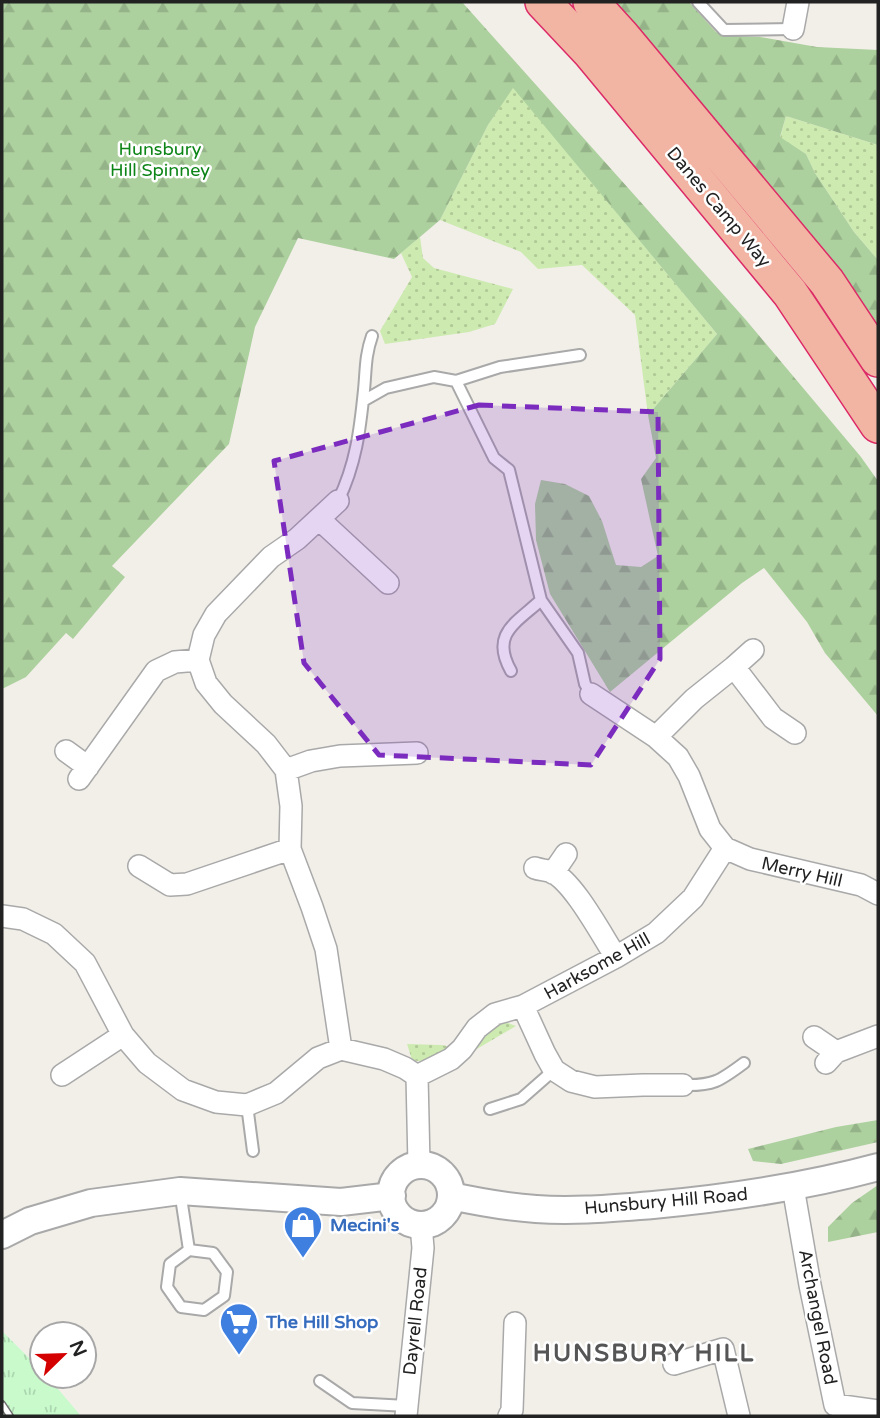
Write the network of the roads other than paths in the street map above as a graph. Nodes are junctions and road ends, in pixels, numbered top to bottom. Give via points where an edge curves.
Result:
1 (543, 2) edge
2 (591, 2) edge
3 (698, 2) edge
4 (798, 2) edge
5 (793, 29) joint
6 (372, 336) dead end
7 (580, 355) dead end
8 (878, 359) edge
9 (456, 381) junction
10 (363, 401) junction
11 (878, 425) edge
12 (338, 501) joint
13 (319, 519) junction
14 (388, 583) dead end
15 (541, 600) junction
16 (753, 650) dead end
17 (198, 660) junction
18 (734, 667) junction
19 (511, 671) dead end
20 (591, 694) joint
21 (795, 733) dead end
22 (656, 737) junction
23 (66, 751) dead end
24 (417, 753) dead end
25 (286, 770) junction
26 (725, 848) junction
27 (290, 849) junction
28 (566, 854) dead end
29 (139, 866) dead end
30 (878, 894) edge
31 (2, 916) edge
32 (616, 957) junction
33 (523, 1006) junction
34 (123, 1035) junction
35 (878, 1036) edge
36 (814, 1037) dead end
37 (341, 1049) junction
38 (744, 1063) dead end
39 (554, 1070) junction
40 (62, 1074) dead end
41 (417, 1076) junction
42 (683, 1085) joint
43 (247, 1105) junction
44 (490, 1109) dead end
45 (253, 1151) dead end
46 (419, 1165) junction
47 (878, 1167) edge
48 (793, 1187) junction
49 (180, 1191) junction
50 (391, 1196) junction
51 (451, 1196) junction
52 (421, 1225) junction
53 (2, 1235) edge
54 (189, 1250) junction
55 (515, 1323) dead end
56 (674, 1364) dead end
57 (320, 1381) dead end
58 (352, 1403) junction
59 (407, 1411) edge
60 (828, 1411) edge
61 (878, 1411) edge
62 (348, 1416) edge
63 (509, 1416) edge
64 (739, 1416) edge

1 - 11 highway, Danes Camp Way via 591,53 790,293
2 - 8 highway, Danes Camp Way via 827,282
3 - 5 lane via 724,30
4 - 5 street
6 - 10 lane
7 - 9 lane via 500,367
9 - 10 lane via 434,377 386,388
9 - 15 lane via 494,458 509,470
10 - 12 lane via 357,446
12 - 13 street
13 - 14 street
13 - 17 street via 271,557 216,614 204,635
15 - 19 lane via 506,634 502,647
15 - 20 lane via 578,653
16 - 18 street
17 - 23 street via 175,662 156,671 84,773
17 - 25 street via 206,683
18 - 21 street via 773,718
18 - 22 street
20 - 22 street
22 - 26 street via 690,776 710,829
24 - 25 street via 340,756
25 - 27 street
26 - 30 street, Merry Hill
26 - 32 street, Harksome Hill via 693,898 656,933
27 - 29 street via 187,884 170,885
27 - 37 street via 326,949
28 - 32 street via 544,871 570,888
31 - 34 street via 23,919 54,934 85,963
32 - 33 street, Harksome Hill
33 - 39 street
33 - 41 street, Harksome Hill via 495,1014 451,1059
34 - 40 street
34 - 43 street via 147,1063 183,1090 216,1102
35 - 36 street via 831,1058
37 - 41 street via 384,1059
37 - 43 street via 318,1058 276,1093
38 - 42 lane via 704,1086
39 - 42 street via 571,1081 595,1087
39 - 44 lane via 521,1099
41 - 46 street
43 - 45 lane
46 - 50 street via 398,1177
46 - 51 street via 439,1171
47 - 48 street, Hunsbury Hill Road
48 - 51 street, Hunsbury Hill Road via 604,1209 537,1209
48 - 60 street, Archangel Road
49 - 50 street via 341,1202
49 - 53 street via 91,1203 30,1221
49 - 54 lane
50 - 52 street via 402,1217
51 - 52 street via 443,1215
52 - 59 street, Dayrell Road via 423,1248
54 - 54 lane via 213,1253 227,1272 224,1296 204,1310 181,1307 167,1287 170,1264
55 - 63 street
56 - 64 street via 723,1349
57 - 58 lane
58 - 59 lane
58 - 62 lane
60 - 61 street, Archangel Road

